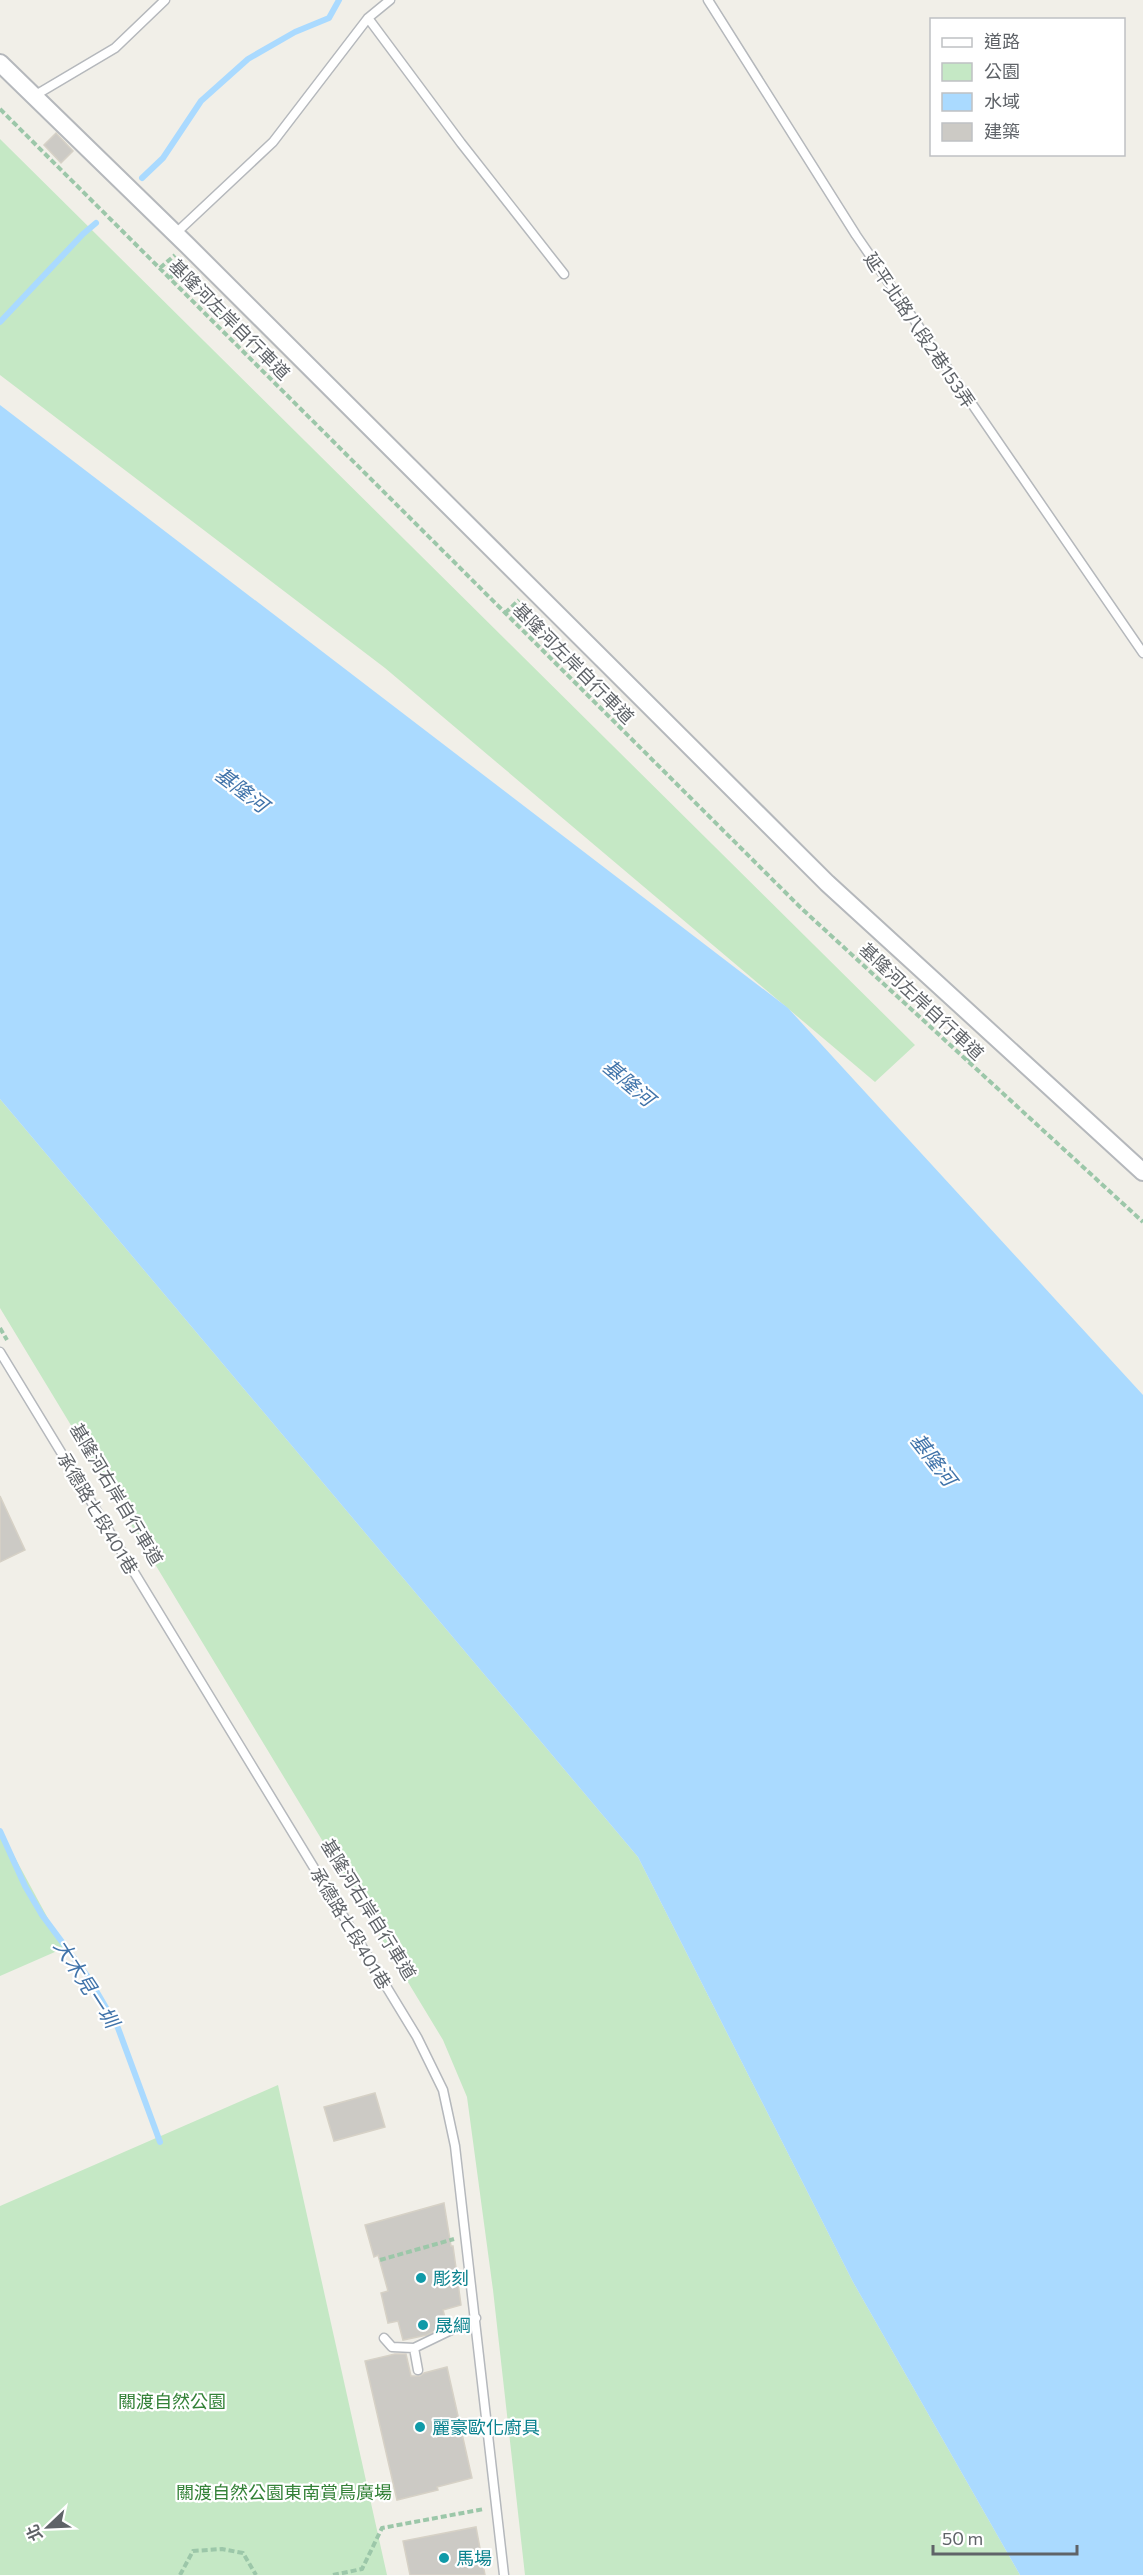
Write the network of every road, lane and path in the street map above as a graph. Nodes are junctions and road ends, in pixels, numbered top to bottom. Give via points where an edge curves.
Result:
1 (165, 0) edge
2 (390, 0) edge
3 (708, 0) edge
4 (368, 18) junction
5 (0, 63) edge
6 (34, 96) junction
7 (0, 109) edge
8 (175, 234) junction
9 (564, 274) dead end
10 (170, 278) junction
11 (252, 333) dead end
12 (1143, 653) edge
13 (1143, 1172) edge
14 (1143, 1222) edge
15 (0, 1328) edge
16 (12, 1348) dead end
17 (0, 1352) edge
18 (466, 2235) junction
19 (380, 2260) dead end
20 (476, 2318) junction
21 (384, 2338) dead end
22 (414, 2349) junction
23 (418, 2370) dead end
24 (496, 2507) junction
25 (180, 2575) edge
26 (256, 2575) edge
27 (333, 2575) edge
28 (504, 2575) edge

1 - 6 lane via 115,48
2 - 4 lane
3 - 12 lane, 延平北路八段2巷153弄 via 856,235
4 - 8 lane via 273,142
4 - 9 lane
5 - 6 street
6 - 8 street
7 - 10 path, 基隆河左岸自行車道
8 - 13 street via 827,883
10 - 11 path via 175,273 266,353 268,350
10 - 14 path, 基隆河左岸自行車道 via 801,908
15 - 16 path
17 - 18 lane, 承德路七段401巷 via 417,2037 443,2090 455,2146
18 - 19 path
18 - 20 lane, 承德路七段401巷
20 - 22 lane
20 - 24 lane, 承德路七段401巷
21 - 22 lane via 392,2347
22 - 23 lane
24 - 27 path via 382,2529 362,2570
24 - 28 lane, 承德路七段401巷
25 - 26 path via 193,2552 222,2549 243,2553

